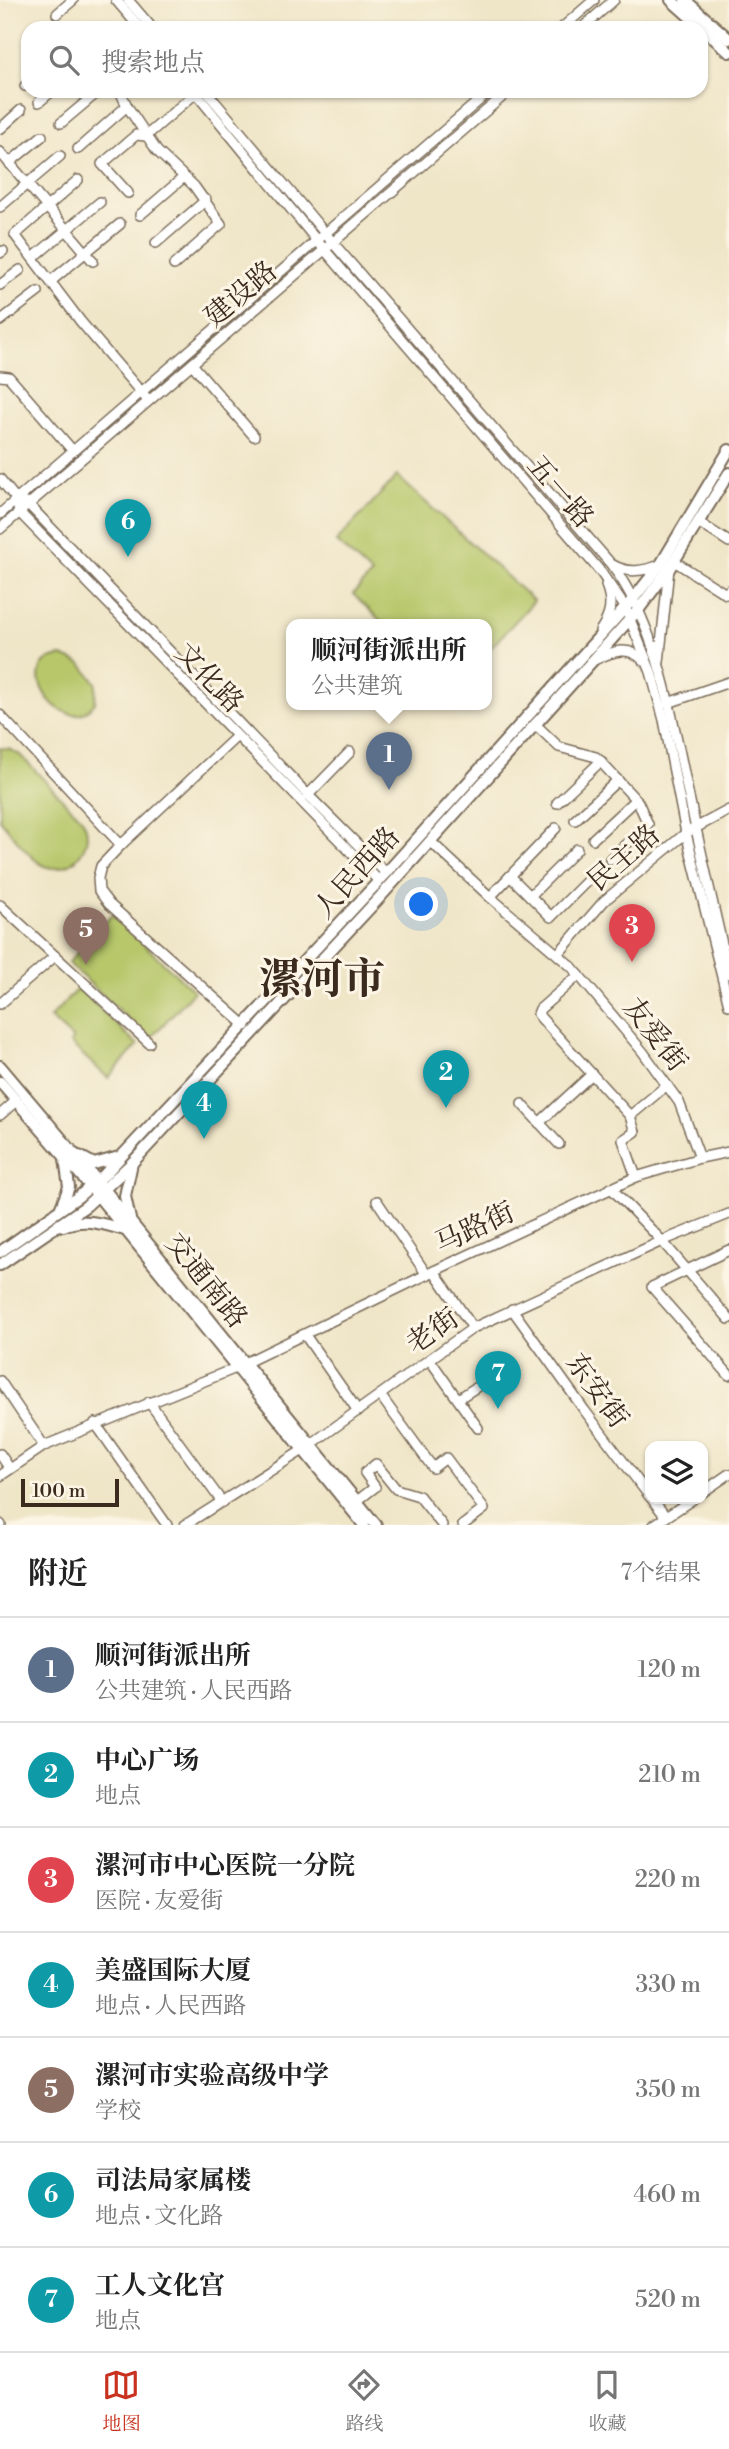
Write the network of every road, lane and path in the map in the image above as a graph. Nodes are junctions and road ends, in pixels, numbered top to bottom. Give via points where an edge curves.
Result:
1 (73, 0) edge
2 (116, 0) edge
3 (128, 0) edge
4 (594, 0) edge
5 (614, 0) edge
6 (671, 0) edge
7 (685, 0) edge
8 (57, 14) dead end
9 (134, 21) edge
10 (146, 21) edge
11 (570, 21) edge
12 (590, 21) edge
13 (694, 21) edge
14 (708, 33) edge
15 (729, 39) edge
16 (729, 52) edge
17 (44, 98) edge
18 (91, 98) edge
19 (123, 98) edge
20 (189, 98) edge
21 (201, 98) edge
22 (212, 98) edge
23 (482, 98) edge
24 (501, 98) edge
25 (39, 102) dead end
26 (127, 106) junction
27 (21, 110) dead end
28 (61, 123) dead end
29 (0, 129) edge
30 (42, 136) dead end
31 (146, 136) junction
32 (78, 149) dead end
33 (0, 152) edge
34 (60, 156) dead end
35 (414, 157) junction
36 (9, 163) junction
37 (423, 166) junction
38 (184, 177) junction
39 (78, 180) dead end
40 (27, 184) junction
41 (128, 193) dead end
42 (206, 200) junction
43 (100, 202) dead end
44 (0, 207) edge
45 (47, 207) junction
46 (140, 215) dead end
47 (120, 224) dead end
48 (66, 230) junction
49 (322, 238) junction
50 (156, 243) dead end
51 (330, 247) junction
52 (86, 253) junction
53 (33, 258) junction
54 (93, 261) dead end
55 (174, 265) dead end
56 (20, 270) dead end
57 (51, 281) junction
58 (0, 285) edge
59 (38, 292) dead end
60 (0, 321) edge
61 (192, 364) junction
62 (0, 376) edge
63 (141, 393) junction
64 (148, 401) junction
65 (254, 436) dead end
66 (729, 450) edge
67 (73, 451) junction
68 (729, 473) edge
69 (0, 479) edge
70 (17, 500) junction
71 (28, 505) junction
72 (19, 512) junction
73 (0, 514) edge
74 (698, 522) junction
75 (0, 529) edge
76 (729, 542) edge
77 (610, 563) junction
78 (668, 565) junction
79 (600, 571) junction
80 (729, 590) edge
81 (636, 603) junction
82 (625, 607) junction
83 (631, 619) junction
84 (588, 647) junction
85 (589, 662) junction
86 (655, 670) junction
87 (729, 682) edge
88 (668, 702) junction
89 (0, 715) edge
90 (535, 724) junction
91 (236, 737) junction
92 (351, 752) dead end
93 (601, 761) junction
94 (618, 780) junction
95 (308, 795) junction
96 (636, 799) junction
97 (557, 803) dead end
98 (729, 810) edge
99 (575, 820) dead end
100 (556, 828) dead end
101 (691, 831) junction
102 (593, 839) dead end
103 (430, 841) junction
104 (121, 845) junction
105 (577, 849) dead end
106 (610, 859) dead end
107 (598, 870) dead end
108 (378, 873) junction
109 (510, 876) junction
110 (530, 895) junction
111 (490, 897) junction
112 (0, 905) edge
113 (558, 954) junction
114 (55, 956) junction
115 (729, 974) edge
116 (579, 975) junction
117 (0, 1004) edge
118 (729, 1005) edge
119 (246, 1026) junction
120 (149, 1043) dead end
121 (0, 1066) edge
122 (592, 1074) junction
123 (0, 1082) edge
124 (667, 1085) junction
125 (16, 1101) junction
126 (522, 1104) dead end
127 (0, 1115) edge
128 (630, 1116) junction
129 (539, 1123) junction
130 (559, 1144) dead end
131 (68, 1153) junction
132 (729, 1153) edge
133 (700, 1158) junction
134 (128, 1159) junction
135 (636, 1177) junction
136 (611, 1188) junction
137 (97, 1189) junction
138 (377, 1201) dead end
139 (59, 1210) junction
140 (729, 1214) edge
141 (129, 1228) junction
142 (44, 1234) junction
143 (662, 1241) junction
144 (729, 1250) edge
145 (0, 1252) edge
146 (0, 1265) edge
147 (687, 1270) junction
148 (430, 1273) junction
149 (512, 1309) junction
150 (729, 1319) edge
151 (472, 1328) junction
152 (305, 1335) junction
153 (430, 1360) junction
154 (240, 1366) junction
155 (729, 1375) edge
156 (492, 1377) dead end
157 (0, 1381) edge
158 (380, 1395) junction
159 (458, 1399) junction
160 (149, 1402) junction
161 (358, 1411) junction
162 (96, 1423) junction
163 (478, 1428) dead end
164 (44, 1446) junction
165 (307, 1447) junction
166 (0, 1454) edge
167 (10, 1469) junction
168 (729, 1474) edge
169 (0, 1476) edge
170 (390, 1484) junction
171 (375, 1487) junction
172 (708, 1489) edge
173 (645, 1490) edge
174 (222, 1502) junction
175 (357, 1502) junction
176 (656, 1504) edge
177 (686, 1504) edge
178 (666, 1517) junction
179 (167, 1525) edge
180 (185, 1525) edge
181 (365, 1525) edge
182 (376, 1525) edge
183 (442, 1525) edge
184 (463, 1525) edge
185 (654, 1525) edge

1 - 8 street
2 - 9 street
3 - 10 street
4 - 11 street
5 - 12 street
6 - 13 main road
7 - 15 main road
14 - 16 main road
17 - 25 street
18 - 28 street
19 - 26 street
20 - 31 street
21 - 49 street, 五一路
22 - 49 street, 五一路
23 - 35 street, 建设路
24 - 37 street, 建设路
26 - 31 street
26 - 32 street
27 - 29 street
30 - 36 street
31 - 38 street
31 - 41 street via 136,135 102,164
33 - 36 street
34 - 40 street
35 - 37 street
35 - 49 street, 建设路
36 - 40 street
37 - 51 street, 建设路
38 - 42 street
38 - 46 street
39 - 45 street
40 - 44 street
40 - 45 street
42 - 50 street
42 - 55 street via 221,223
43 - 48 street
45 - 48 street
45 - 53 street via 15,234
47 - 52 street
48 - 52 street
48 - 53 street
49 - 51 street, 五一路
49 - 63 street, 建设路
51 - 61 street, 建设路
51 - 77 street, 五一路
51 - 79 street, 五一路
52 - 54 street
52 - 57 street
53 - 57 street
56 - 58 street
57 - 63 street
59 - 60 street
61 - 64 street, 建设路
61 - 65 street
62 - 67 street via 9,377
63 - 64 street
63 - 67 street, 建设路
64 - 71 street, 建设路
66 - 78 main road, 人民西路
67 - 70 street, 建设路
68 - 74 main road, 人民西路
69 - 70 street, 文化路
70 - 71 street, 文化路
70 - 72 street, 文化路
70 - 73 street, 建设路
71 - 72 street, 建设路
71 - 95 street, 文化路
72 - 75 street, 建设路
72 - 91 street, 文化路
74 - 76 street
74 - 78 main road, 人民西路
77 - 78 street via 622,570
77 - 81 street, 五一路
78 - 80 street via 726,594
78 - 81 main road, 人民西路
78 - 86 street
79 - 82 street, 五一路
79 - 84 street via 612,602 605,624
81 - 82 main road, 人民西路
81 - 83 main road, 人民西路
81 - 86 street, 五一路
82 - 83 street, 五一路
82 - 84 main road, 人民西路
83 - 85 main road, 人民西路
83 - 86 street, 五一路
84 - 108 main road, 人民西路
85 - 86 street via 629,650
85 - 90 main road, 人民西路
86 - 88 street, 五一路
86 - 101 street, 五一路
87 - 88 street
88 - 101 street, 五一路
89 - 104 street
90 - 93 street via 559,747
90 - 103 main road, 人民西路
91 - 104 street
91 - 108 street, 文化路
92 - 95 street
93 - 94 street
93 - 97 street
94 - 96 street
94 - 99 street
95 - 108 street, 文化路
96 - 102 street
96 - 106 street via 648,824
98 - 101 street, 民主路
100 - 109 street
101 - 113 street, 民主路 via 604,901
101 - 115 street, 五一路
101 - 118 street, 五一路
103 - 111 street, 友爱街
103 - 134 main road, 人民西路
104 - 119 street via 102,866 98,878 104,899
105 - 110 street
107 - 110 street via 551,917
108 - 119 main road, 人民西路
109 - 110 street
109 - 111 street
111 - 113 street, 友爱街
112 - 114 street
113 - 116 street, 友爱街
114 - 117 street
114 - 120 street
116 - 122 street via 538,1014
116 - 124 street, 友爱街
119 - 134 main road, 人民西路
121 - 131 main road, 交通南路
122 - 128 street
122 - 129 street
123 - 125 main road, 交通南路
124 - 128 street
124 - 133 street, 友爱街 via 679,1102
125 - 127 street
125 - 131 main road, 交通南路
126 - 129 street
128 - 135 street via 635,1132 623,1140
129 - 130 street
131 - 134 main road via 94,1164
131 - 137 main road, 交通南路
131 - 139 main road via 69,1187
132 - 133 street, 马路街
133 - 135 street, 马路街
134 - 137 main road, 人民西路
134 - 141 main road via 125,1196
135 - 136 street, 马路街
136 - 143 street
136 - 148 street, 马路街
137 - 139 main road, 人民西路
137 - 141 main road, 交通南路
137 - 142 main road, 人民西路
138 - 148 street
139 - 145 main road, 人民西路
140 - 143 street, 老街
141 - 142 main road via 75,1221
141 - 154 main road, 交通南路
142 - 146 main road, 人民西路
143 - 147 street
143 - 149 street, 老街
144 - 147 street
147 - 150 street
147 - 155 street via 652,1287
148 - 151 street
148 - 152 street, 马路街
149 - 151 street, 老街
149 - 173 street, 东安街
151 - 153 street, 老街
152 - 154 street, 马路街
152 - 161 street
153 - 158 street, 老街
153 - 159 street
154 - 160 street, 马路街
154 - 165 main road, 交通南路
156 - 159 street
157 - 164 street
158 - 161 street, 老街
158 - 184 street via 433,1468 446,1458 484,1509
159 - 163 street
160 - 162 street, 马路街
160 - 174 street
161 - 165 street, 老街
162 - 164 street, 马路街
162 - 179 street
164 - 167 street, 马路街
165 - 174 street, 老街
165 - 175 main road, 交通南路
165 - 181 main road, 交通南路
166 - 167 street
167 - 169 street, 马路街
168 - 172 street
170 - 171 street via 379,1492
170 - 171 street via 376,1464 365,1473
170 - 183 street via 419,1496
171 - 175 street
174 - 180 street, 老街
175 - 182 main road, 交通南路
176 - 178 street, 东安街
177 - 178 street
178 - 185 street

